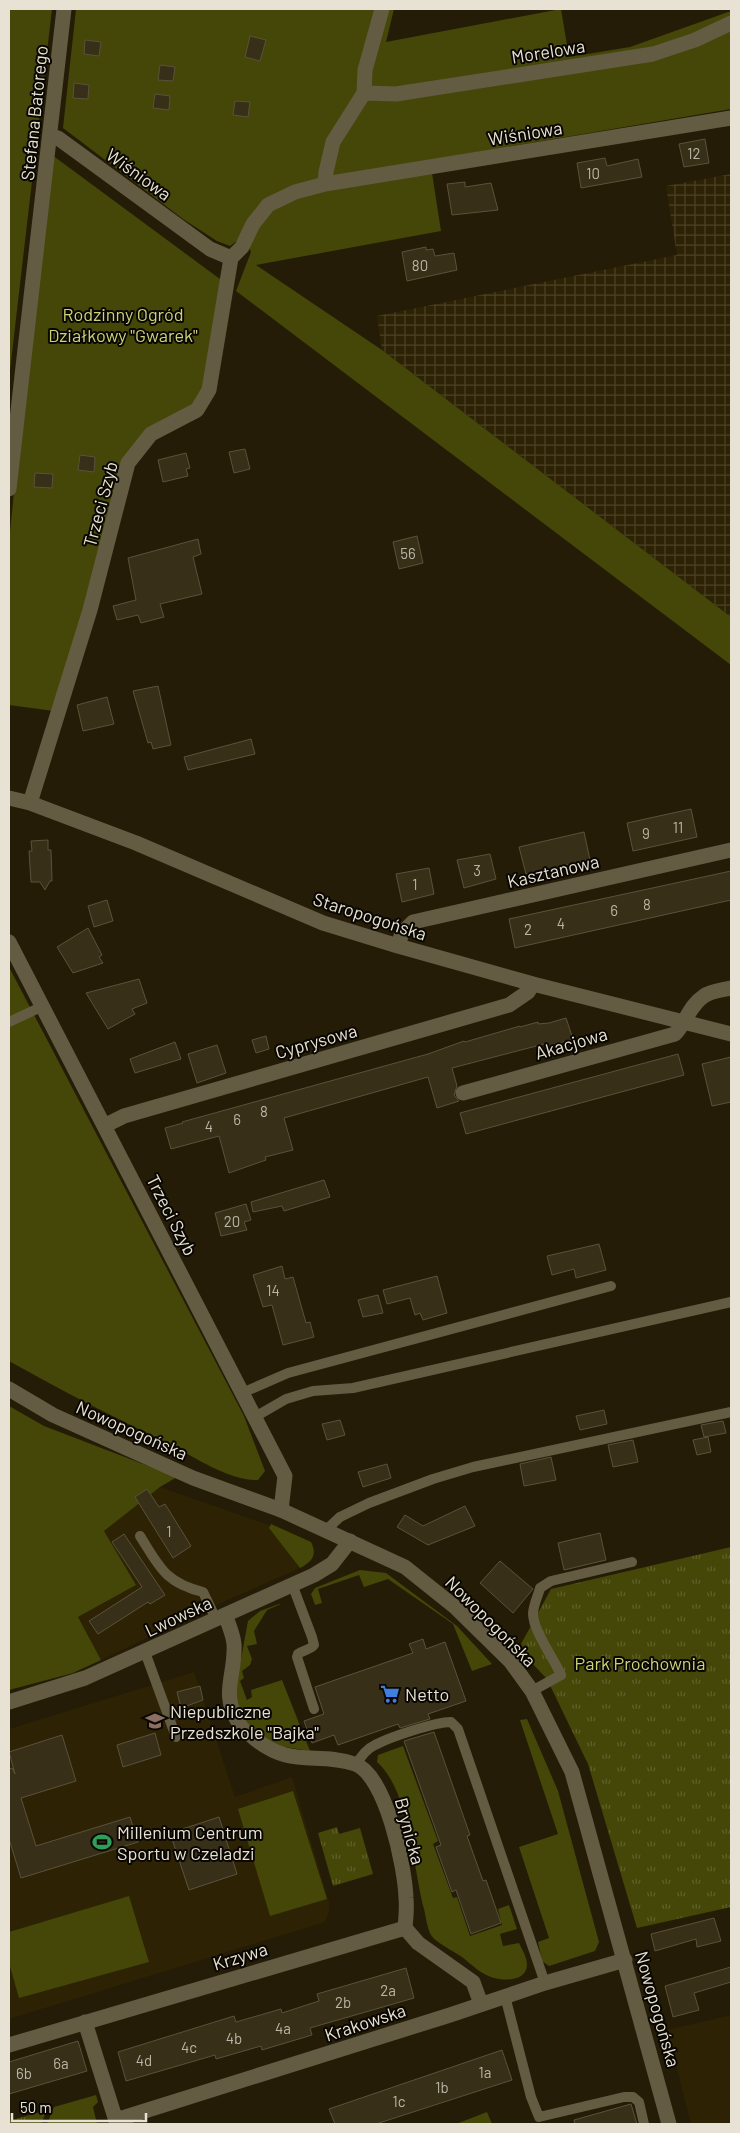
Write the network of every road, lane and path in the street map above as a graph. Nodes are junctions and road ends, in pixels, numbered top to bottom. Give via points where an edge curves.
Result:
1 (64, 9) edge
2 (382, 9) edge
3 (731, 23) edge
4 (364, 93) junction
5 (731, 118) edge
6 (50, 136) junction
7 (325, 184) junction
8 (231, 258) junction
9 (9, 489) edge
10 (9, 798) edge
11 (30, 803) junction
12 (731, 850) edge
13 (9, 942) edge
14 (398, 946) junction
15 (533, 984) junction
16 (731, 988) edge
17 (41, 1007) junction
18 (9, 1022) edge
19 (685, 1022) junction
20 (731, 1034) edge
21 (463, 1093) dead end
22 (104, 1126) junction
23 (611, 1286) dead end
24 (731, 1302) edge
25 (9, 1389) edge
26 (242, 1393) junction
27 (731, 1412) edge
28 (254, 1417) junction
29 (281, 1510) junction
30 (326, 1530) junction
31 (140, 1536) dead end
32 (350, 1541) junction
33 (632, 1562) dead end
34 (292, 1584) junction
35 (221, 1617) junction
36 (145, 1652) junction
37 (532, 1691) junction
38 (9, 1702) edge
39 (314, 1709) dead end
40 (176, 1738) dead end
41 (356, 1765) junction
42 (405, 1928) junction
43 (624, 1960) junction
44 (544, 1983) junction
45 (505, 1996) junction
46 (481, 2004) junction
47 (85, 2022) junction
48 (9, 2045) edge
49 (117, 2122) edge
50 (644, 2124) edge
51 (670, 2124) edge

1 - 6 street, Stefana Batorego
2 - 4 street via 364,70
3 - 4 street, Morelowa via 695,40 653,54 396,94
4 - 7 street via 333,142
5 - 7 street, Wiśniowa
6 - 8 street, Wiśniowa via 58,138 210,249
6 - 9 street, Stefana Batorego
7 - 8 street, Trzeci Szyb via 295,192 268,205 253,224 242,247
8 - 11 street, Trzeci Szyb via 209,390 197,410 152,434 128,463 90,610
10 - 11 street, Staropogońska
11 - 14 street, Staropogońska via 136,843 323,923
12 - 14 street, Kasztanowa via 413,922 402,933
13 - 17 street, Trzeci Szyb
14 - 15 street, Staropogońska
15 - 19 street, Staropogońska
15 - 22 street, Cyprysowa via 528,992 509,1005 124,1116
16 - 19 street via 705,995 695,1004
17 - 18 lane
17 - 22 street, Trzeci Szyb
19 - 20 street, Staropogońska
19 - 21 street, Akacjowa via 674,1034
22 - 26 street, Trzeci Szyb
23 - 26 lane via 288,1373
24 - 28 lane via 353,1388 313,1391 286,1399
25 - 29 street, Nowopogońska via 53,1415 193,1478
26 - 28 street, Trzeci Szyb
27 - 30 lane via 449,1474 370,1504 340,1518
28 - 29 street, Trzeci Szyb via 285,1476
29 - 30 street, Nowopogońska
30 - 32 street, Nowopogońska
31 - 35 lane via 164,1574 188,1588 203,1592
32 - 34 street, Lwowska via 332,1564
32 - 37 street, Nowopogońska via 405,1567 455,1607 511,1662
33 - 37 lane via 551,1581 540,1588 533,1615 543,1644 561,1675
34 - 35 street, Lwowska
34 - 39 lane via 314,1645 297,1657
35 - 36 street, Lwowska
35 - 41 street, Brynicka via 232,1632 234,1646 229,1703 241,1726 266,1748 281,1754
36 - 38 street, Lwowska via 85,1678
36 - 40 lane
37 - 43 street, Nowopogońska via 572,1772
41 - 42 street, Brynicka via 367,1770 378,1785 393,1826 406,1898
41 - 44 lane via 361,1756 375,1745 440,1722 451,1722 458,1728
42 - 46 street via 418,1943 473,1982
42 - 47 street, Krzywa
43 - 44 street, Krakowska
43 - 51 street, Nowopogońska
44 - 45 street, Krakowska
45 - 46 street, Krakowska
45 - 50 lane via 539,2117 634,2097 639,2102
46 - 49 street, Krakowska
47 - 48 street, Krzywa
47 - 49 street

